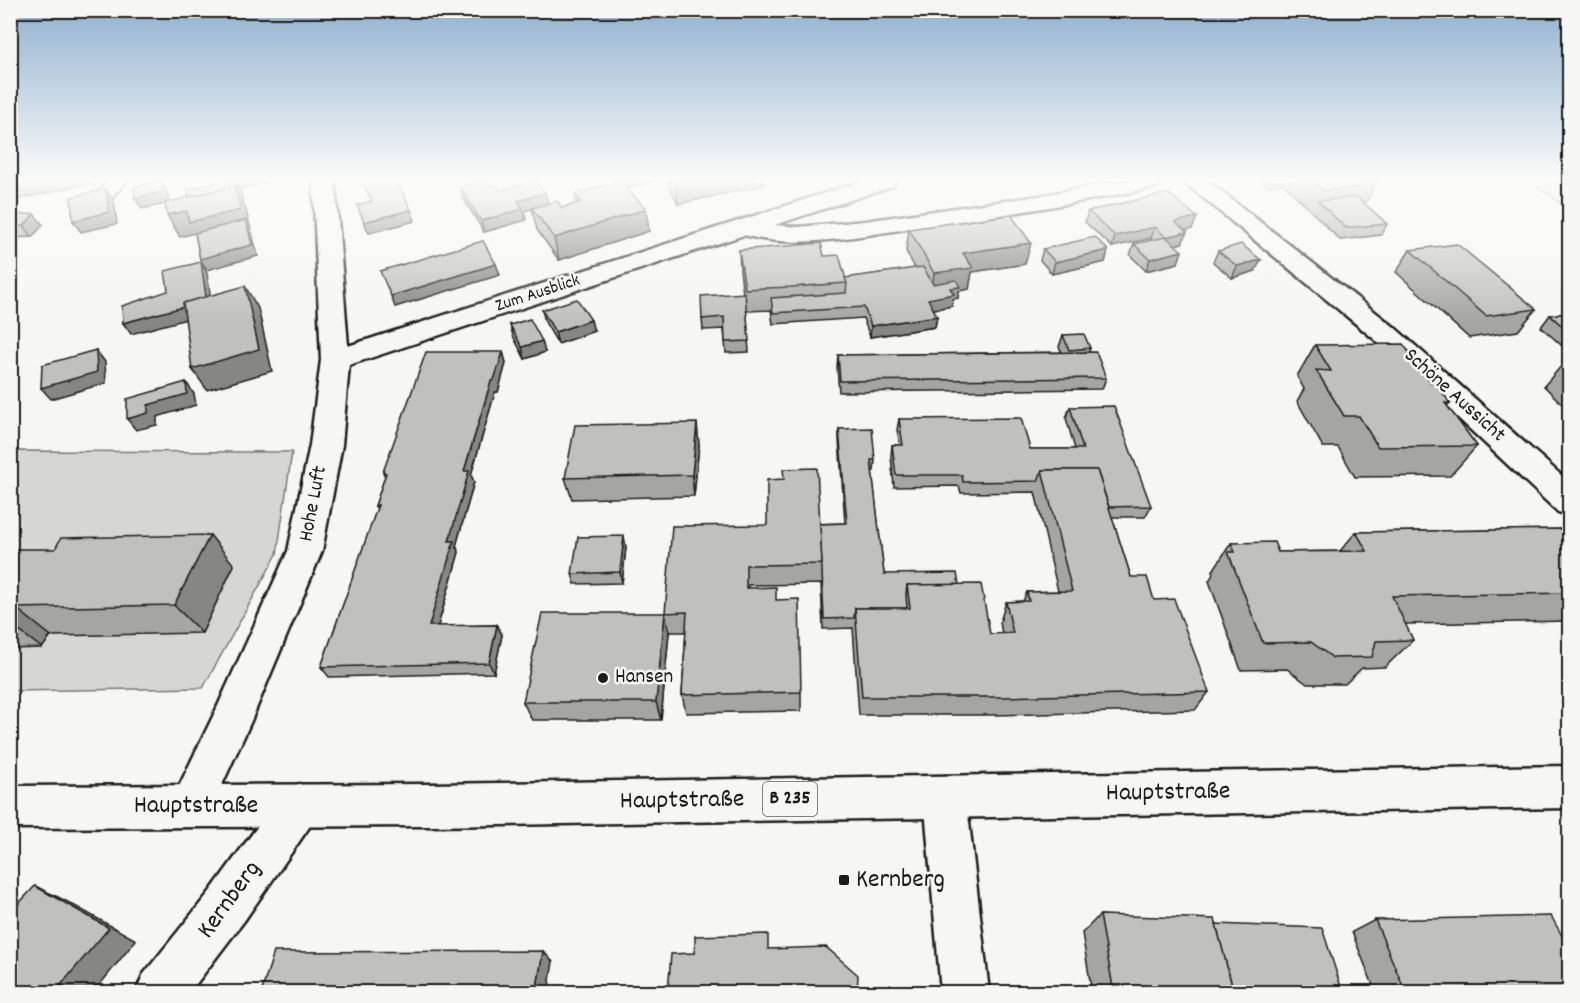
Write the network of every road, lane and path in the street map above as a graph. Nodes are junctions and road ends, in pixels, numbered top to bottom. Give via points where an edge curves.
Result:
1 (327, 228) edge
2 (740, 228) joint
3 (866, 228) edge
4 (1253, 228) edge
5 (335, 360) junction
6 (1569, 503) edge
7 (1569, 787) edge
8 (945, 797) junction
9 (191, 805) junction
10 (299, 805) junction
11 (10, 807) edge
12 (160, 993) edge
13 (965, 993) edge

1 - 5 street, Hohe Luft
2 - 3 street, Zum Ausblick via 798,234
2 - 5 street, Zum Ausblick
4 - 6 street, Schöne Aussicht via 1383,332
5 - 9 street, Hohe Luft via 326,445 305,551
7 - 8 street, Hauptstraße / B 235
8 - 10 street, Hauptstraße / B 235
8 - 13 street
9 - 10 street, Hauptstraße / B 235
9 - 11 street, Hauptstraße / B 235
10 - 12 street, Kernberg

